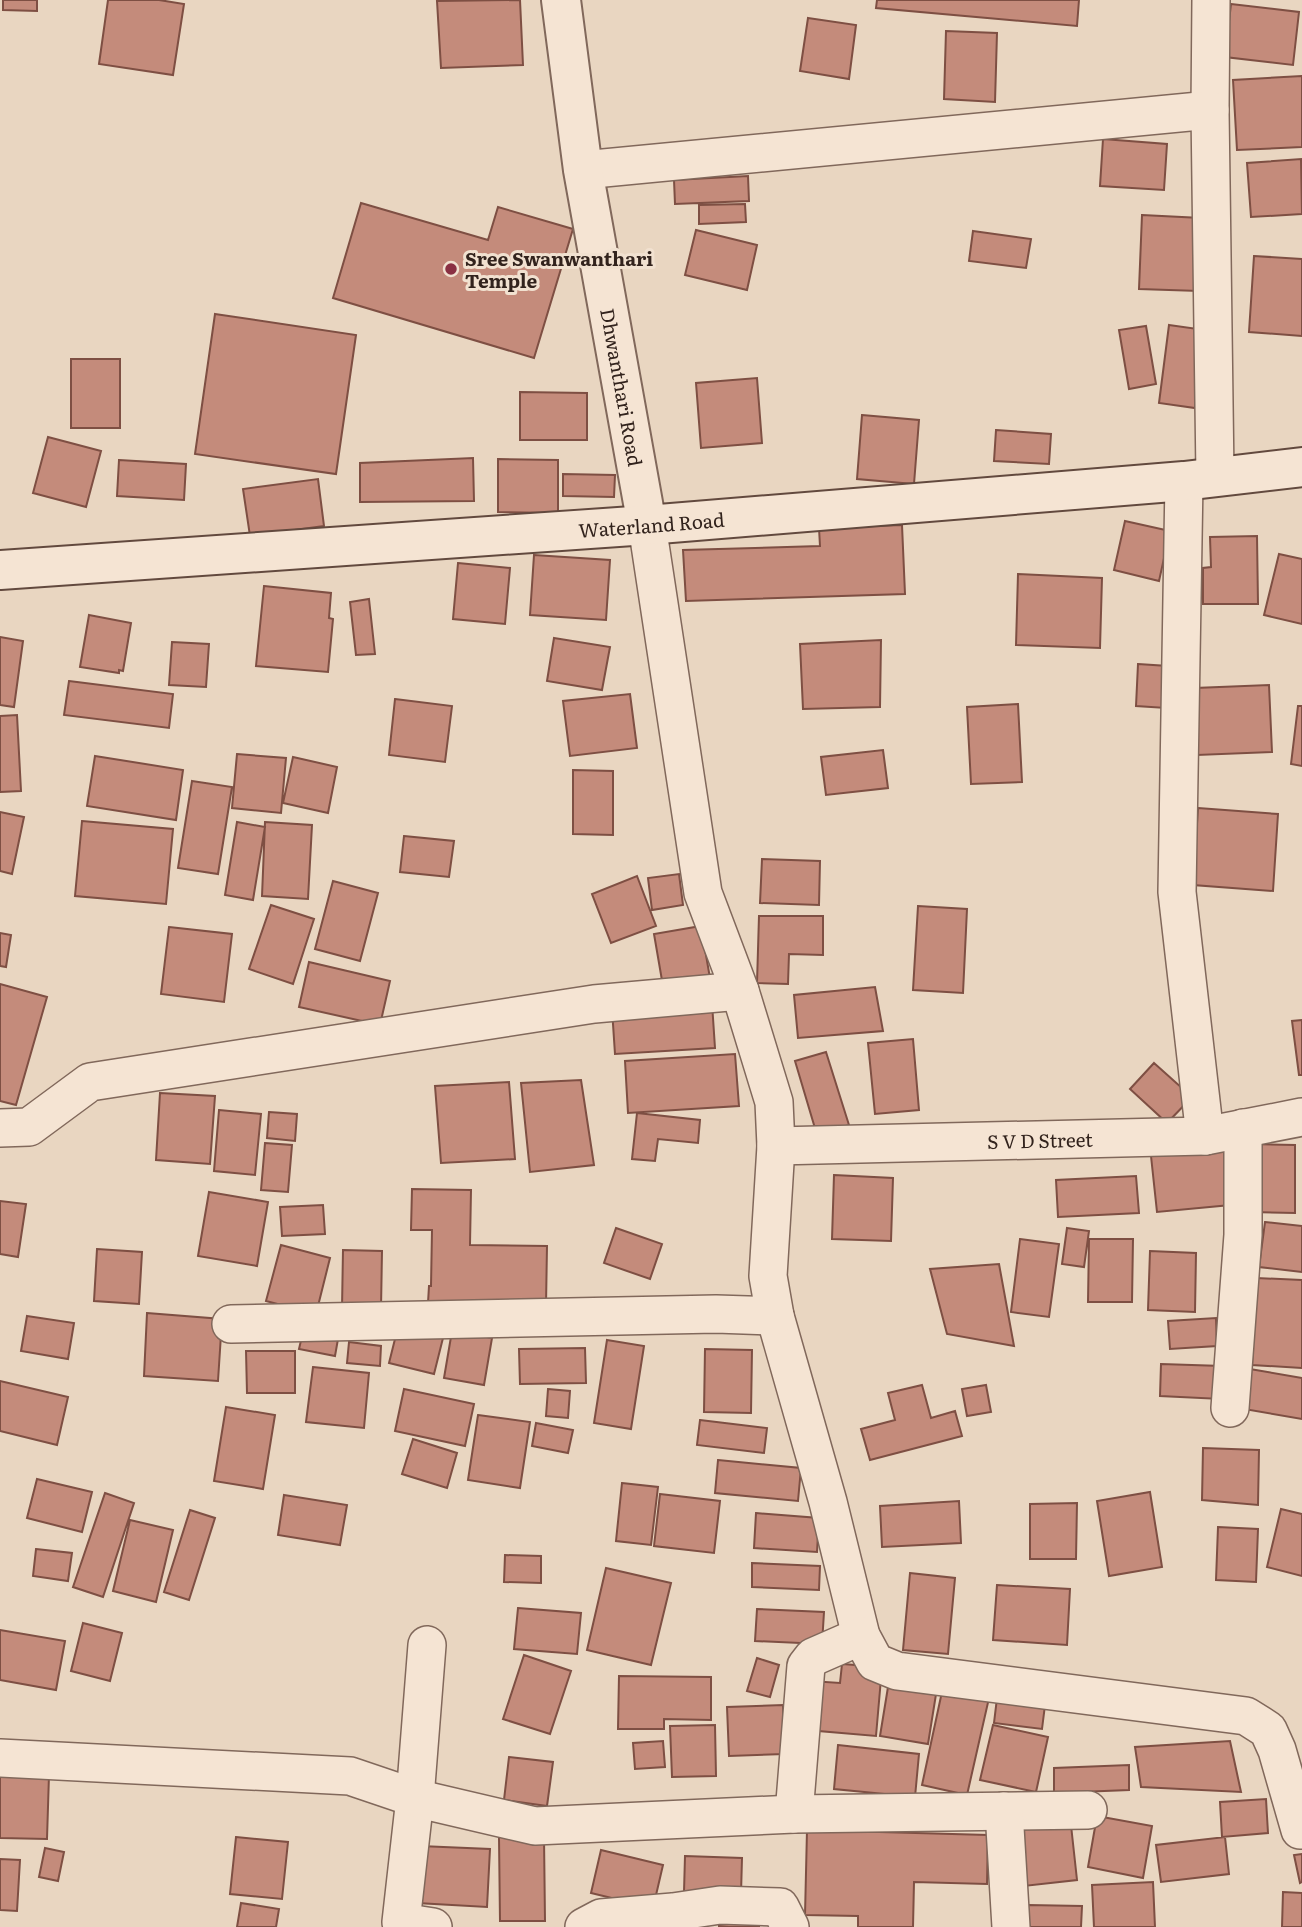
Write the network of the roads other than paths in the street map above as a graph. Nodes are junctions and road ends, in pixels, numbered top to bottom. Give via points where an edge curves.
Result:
1 (561, 0) edge
2 (1212, 0) edge
3 (1210, 110) junction
4 (583, 170) junction
5 (1302, 467) edge
6 (1200, 479) junction
7 (647, 525) junction
8 (0, 570) edge
9 (740, 991) junction
10 (1302, 1117) edge
11 (0, 1128) edge
12 (1243, 1128) junction
13 (1205, 1136) junction
14 (776, 1146) junction
15 (775, 1316) junction
16 (230, 1324) dead end
17 (1230, 1408) dead end
18 (861, 1636) junction
19 (427, 1646) dead end
20 (0, 1758) edge
21 (415, 1798) junction
22 (1088, 1810) dead end
23 (1004, 1811) junction
24 (794, 1814) junction
25 (1302, 1830) edge
26 (433, 1927) edge
27 (584, 1927) edge
28 (790, 1927) edge
29 (1011, 1927) edge

1 - 4 main road, Dhwanthari Road
2 - 3 street
3 - 4 street
3 - 6 street
4 - 7 main road, Dhwanthari Road
5 - 6 main road, Waterland Road
6 - 7 main road, Waterland Road
6 - 13 street via 1177,892
7 - 8 main road, Waterland Road
7 - 9 street via 703,893
9 - 11 street via 594,1004 90,1082 30,1126
9 - 14 street via 774,1102
10 - 12 street, S V D Street
12 - 13 street, S V D Street
12 - 17 street via 1243,1236
13 - 14 street, S V D Street
14 - 15 street via 768,1276
15 - 16 street
15 - 18 street
18 - 24 street via 813,1657 806,1666
18 - 25 street via 876,1662 897,1671 1245,1716 1268,1730
19 - 21 street
20 - 21 street via 350,1776
21 - 24 street via 535,1826
21 - 26 street via 401,1922
22 - 23 street
23 - 24 street
23 - 29 street
27 - 28 street via 601,1918 720,1905 780,1907

